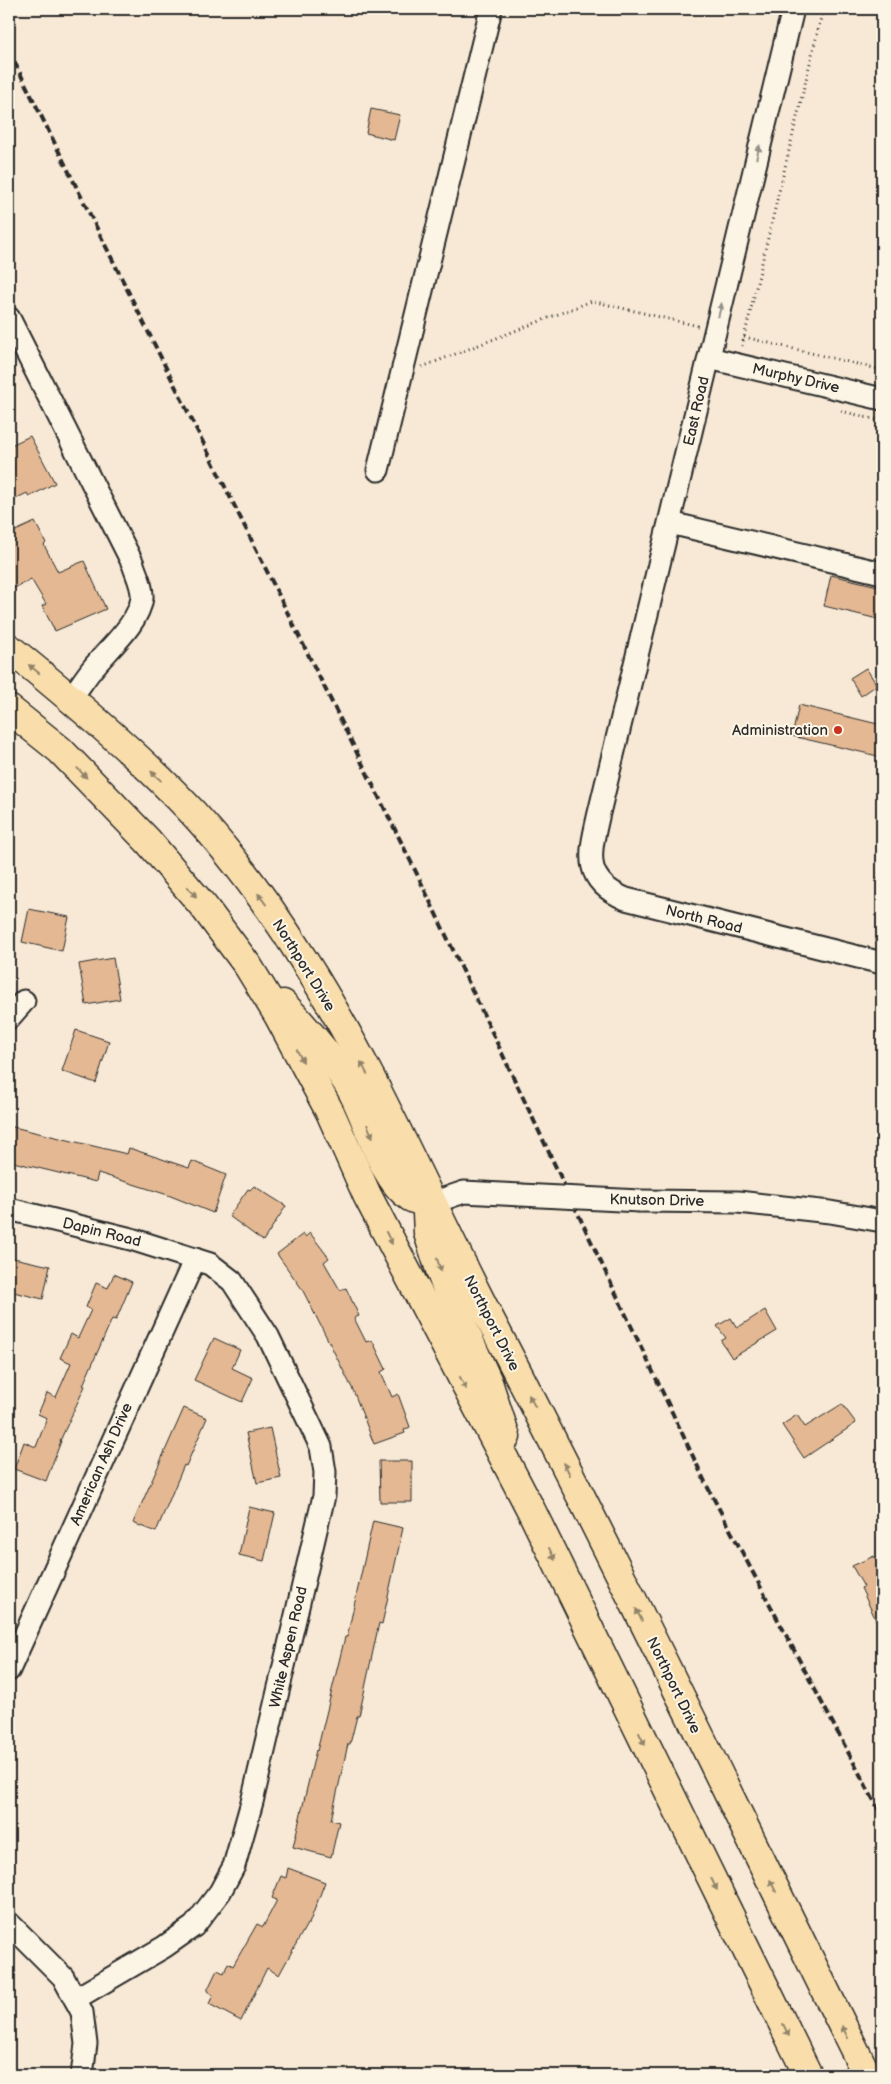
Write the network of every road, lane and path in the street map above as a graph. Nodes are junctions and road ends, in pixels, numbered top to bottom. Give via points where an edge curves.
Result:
1 (491, 9) edge
2 (793, 9) edge
3 (824, 9) edge
4 (882, 12) edge
5 (822, 14) junction
6 (9, 318) edge
7 (716, 330) junction
8 (744, 337) junction
9 (709, 358) junction
10 (737, 364) junction
11 (882, 370) edge
12 (401, 376) junction
13 (882, 398) edge
14 (378, 470) dead end
15 (670, 523) junction
16 (882, 573) edge
17 (9, 648) edge
18 (71, 698) junction
19 (9, 709) edge
20 (599, 813) joint
21 (882, 866) edge
22 (880, 879) dead end
23 (881, 959) edge
24 (248, 966) junction
25 (24, 1001) dead end
26 (9, 1018) edge
27 (432, 1203) junction
28 (9, 1209) edge
29 (882, 1221) edge
30 (195, 1259) junction
31 (531, 1510) junction
32 (9, 1670) edge
33 (9, 1923) edge
34 (75, 1999) junction
35 (82, 2075) edge
36 (808, 2075) edge
37 (867, 2075) edge

1 - 12 street
7 -> 2 street, East Road
3 - 5 path
4 - 5 path
5 - 8 path
6 - 18 street via 129,556 142,596 136,614
7 - 9 street, East Road
7 - 12 path via 592,301
8 - 10 path
8 - 11 path
9 - 10 street, Murphy Drive
9 - 15 street, East Road
10 - 13 street, Murphy Drive
12 - 14 street
15 - 16 street
15 - 20 street, East Road
18 -> 17 main road, Northport Drive
27 -> 18 main road, Northport Drive via 352,1044 304,961 261,898 175,794
19 -> 24 main road via 60,750 148,841
20 - 23 street, North Road via 592,844 593,870 612,894
21 - 22 path
24 -> 27 main road via 325,1049 350,1086 397,1183 412,1198
24 -> 31 main road via 330,1112 367,1195
25 - 26 street
27 - 29 street, Knutson Drive, bridge via 464,1192 640,1201 738,1202
27 -> 31 main road via 426,1218 441,1273 488,1382
37 -> 27 main road, Northport Drive
28 - 30 street, Dapin Road via 131,1239
30 - 32 street, American Ash Drive
30 - 34 street, White Aspen Road via 210,1264 232,1281 268,1336 321,1446 324,1496 234,1866 220,1892 194,1926
31 -> 36 main road
33 - 34 street via 63,1976
34 - 35 street via 84,2020 86,2044

